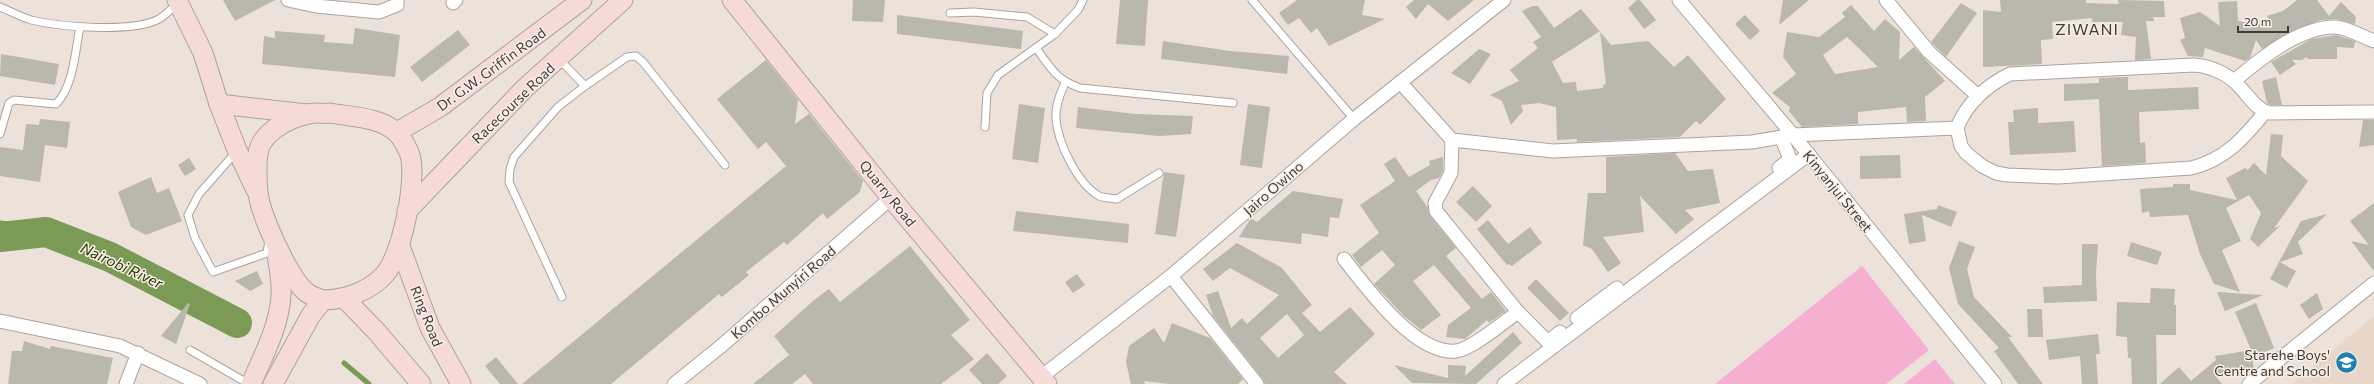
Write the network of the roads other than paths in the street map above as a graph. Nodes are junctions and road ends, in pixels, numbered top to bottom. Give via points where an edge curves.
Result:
1 (288, 0) edge
2 (397, 0) edge
3 (582, 0) edge
4 (623, 0) edge
5 (732, 0) edge
6 (1083, 0) edge
7 (1252, 0) edge
8 (1504, 0) edge
9 (1679, 0) edge
10 (1886, 0) edge
11 (178, 1) edge
12 (0, 7) edge
13 (950, 13) dead end
14 (80, 27) junction
15 (1055, 34) junction
16 (2374, 41) edge
17 (1036, 48) junction
18 (559, 59) junction
19 (2234, 81) junction
20 (1400, 82) junction
21 (1065, 83) junction
22 (585, 86) junction
23 (1978, 96) junction
24 (1233, 103) dead end
25 (219, 104) junction
26 (2264, 112) junction
27 (2374, 112) edge
28 (309, 114) junction
29 (1354, 119) junction
30 (985, 127) dead end
31 (1957, 128) junction
32 (397, 132) junction
33 (0, 134) edge
34 (1787, 136) junction
35 (1452, 140) junction
36 (237, 150) junction
37 (1809, 154) junction
38 (725, 165) dead end
39 (1159, 173) dead end
40 (258, 193) junction
41 (891, 198) junction
42 (407, 211) junction
43 (273, 237) junction
44 (400, 246) junction
45 (1344, 259) dead end
46 (1171, 276) junction
47 (2374, 284) edge
48 (562, 297) dead end
49 (344, 298) junction
50 (323, 300) junction
51 (1518, 312) junction
52 (0, 321) edge
53 (190, 350) dead end
54 (138, 353) junction
55 (1044, 380) edge
56 (126, 384) edge
57 (200, 384) edge
58 (250, 384) edge
59 (273, 384) edge
60 (421, 384) edge
61 (461, 384) edge
62 (674, 384) edge
63 (1257, 384) edge
64 (1504, 384) edge
65 (1994, 384) edge
66 (2249, 384) edge

1 - 2 street via 316,6 379,12 397,5
3 - 32 main road, Dr. G.W. Griffin Road via 440,107
4 - 18 main road, Racecourse Road
5 - 41 main road, Quarry Road
6 - 15 lane via 1078,10
7 - 29 lane
8 - 20 street, Jairo Owino
9 - 34 street, Kinyanjui Street
10 - 23 street via 1929,52
11 - 14 lane via 159,19 148,23
11 - 25 main road via 203,53
12 - 14 lane via 31,20
13 - 15 lane via 974,12 1027,17
14 - 33 lane via 63,97 56,104 14,100 8,104
15 - 17 lane
16 - 19 street via 2337,27 2315,30 2266,54
17 - 21 lane via 1056,76
17 - 30 lane via 998,75 987,93
18 - 22 lane
18 - 42 main road, Racecourse Road via 525,88
19 - 23 street via 2207,66 2194,65 2010,74 1993,82
19 - 26 street
20 - 29 street, Jairo Owino
20 - 35 street
21 - 24 lane via 1080,88
21 - 39 lane via 1058,99 1056,118 1070,163 1087,186 1100,196 1117,199
22 - 38 lane via 627,58 636,56
22 - 48 lane via 569,97 544,122 514,157 510,169 509,182 512,194
23 - 31 street
25 - 28 main road
25 - 36 main road
26 - 27 street
26 - 31 street via 2244,138 2229,151 2204,165 2058,177 1996,173 1966,153 1961,146
28 - 32 main road via 373,120
28 - 40 main road via 278,127 267,135 259,150
29 - 46 street, Jairo Owino
31 - 34 street
32 - 42 main road via 410,155 411,182
34 - 35 street via 1752,142 1553,151
34 - 37 street, Kinyanjui Street
34 - 51 street via 1790,159 1673,248 1595,303 1548,342
35 - 51 street via 1451,173 1435,203 1436,210
36 - 40 main road
36 - 43 lane via 199,194 188,215 195,238 213,272 267,253
37 - 64 street
37 - 65 street, Kinyanjui Street
40 - 43 main road
41 - 55 main road, Quarry Road
41 - 62 street, Kombo Munyiri Road
42 - 44 main road
43 - 50 main road via 292,274 306,292
43 - 58 main road via 281,294 280,310 275,328
44 - 49 main road via 385,274 362,292
44 - 61 main road, Ring Road via 430,328
45 - 51 street via 1380,305 1424,344 1441,350 1458,351 1478,341
46 - 55 street, Jairo Owino
46 - 63 street
47 - 66 street
49 - 50 main road
49 - 60 main road
50 - 59 main road via 311,315
52 - 54 street via 111,344
53 - 58 lane
54 - 56 street
54 - 57 street

